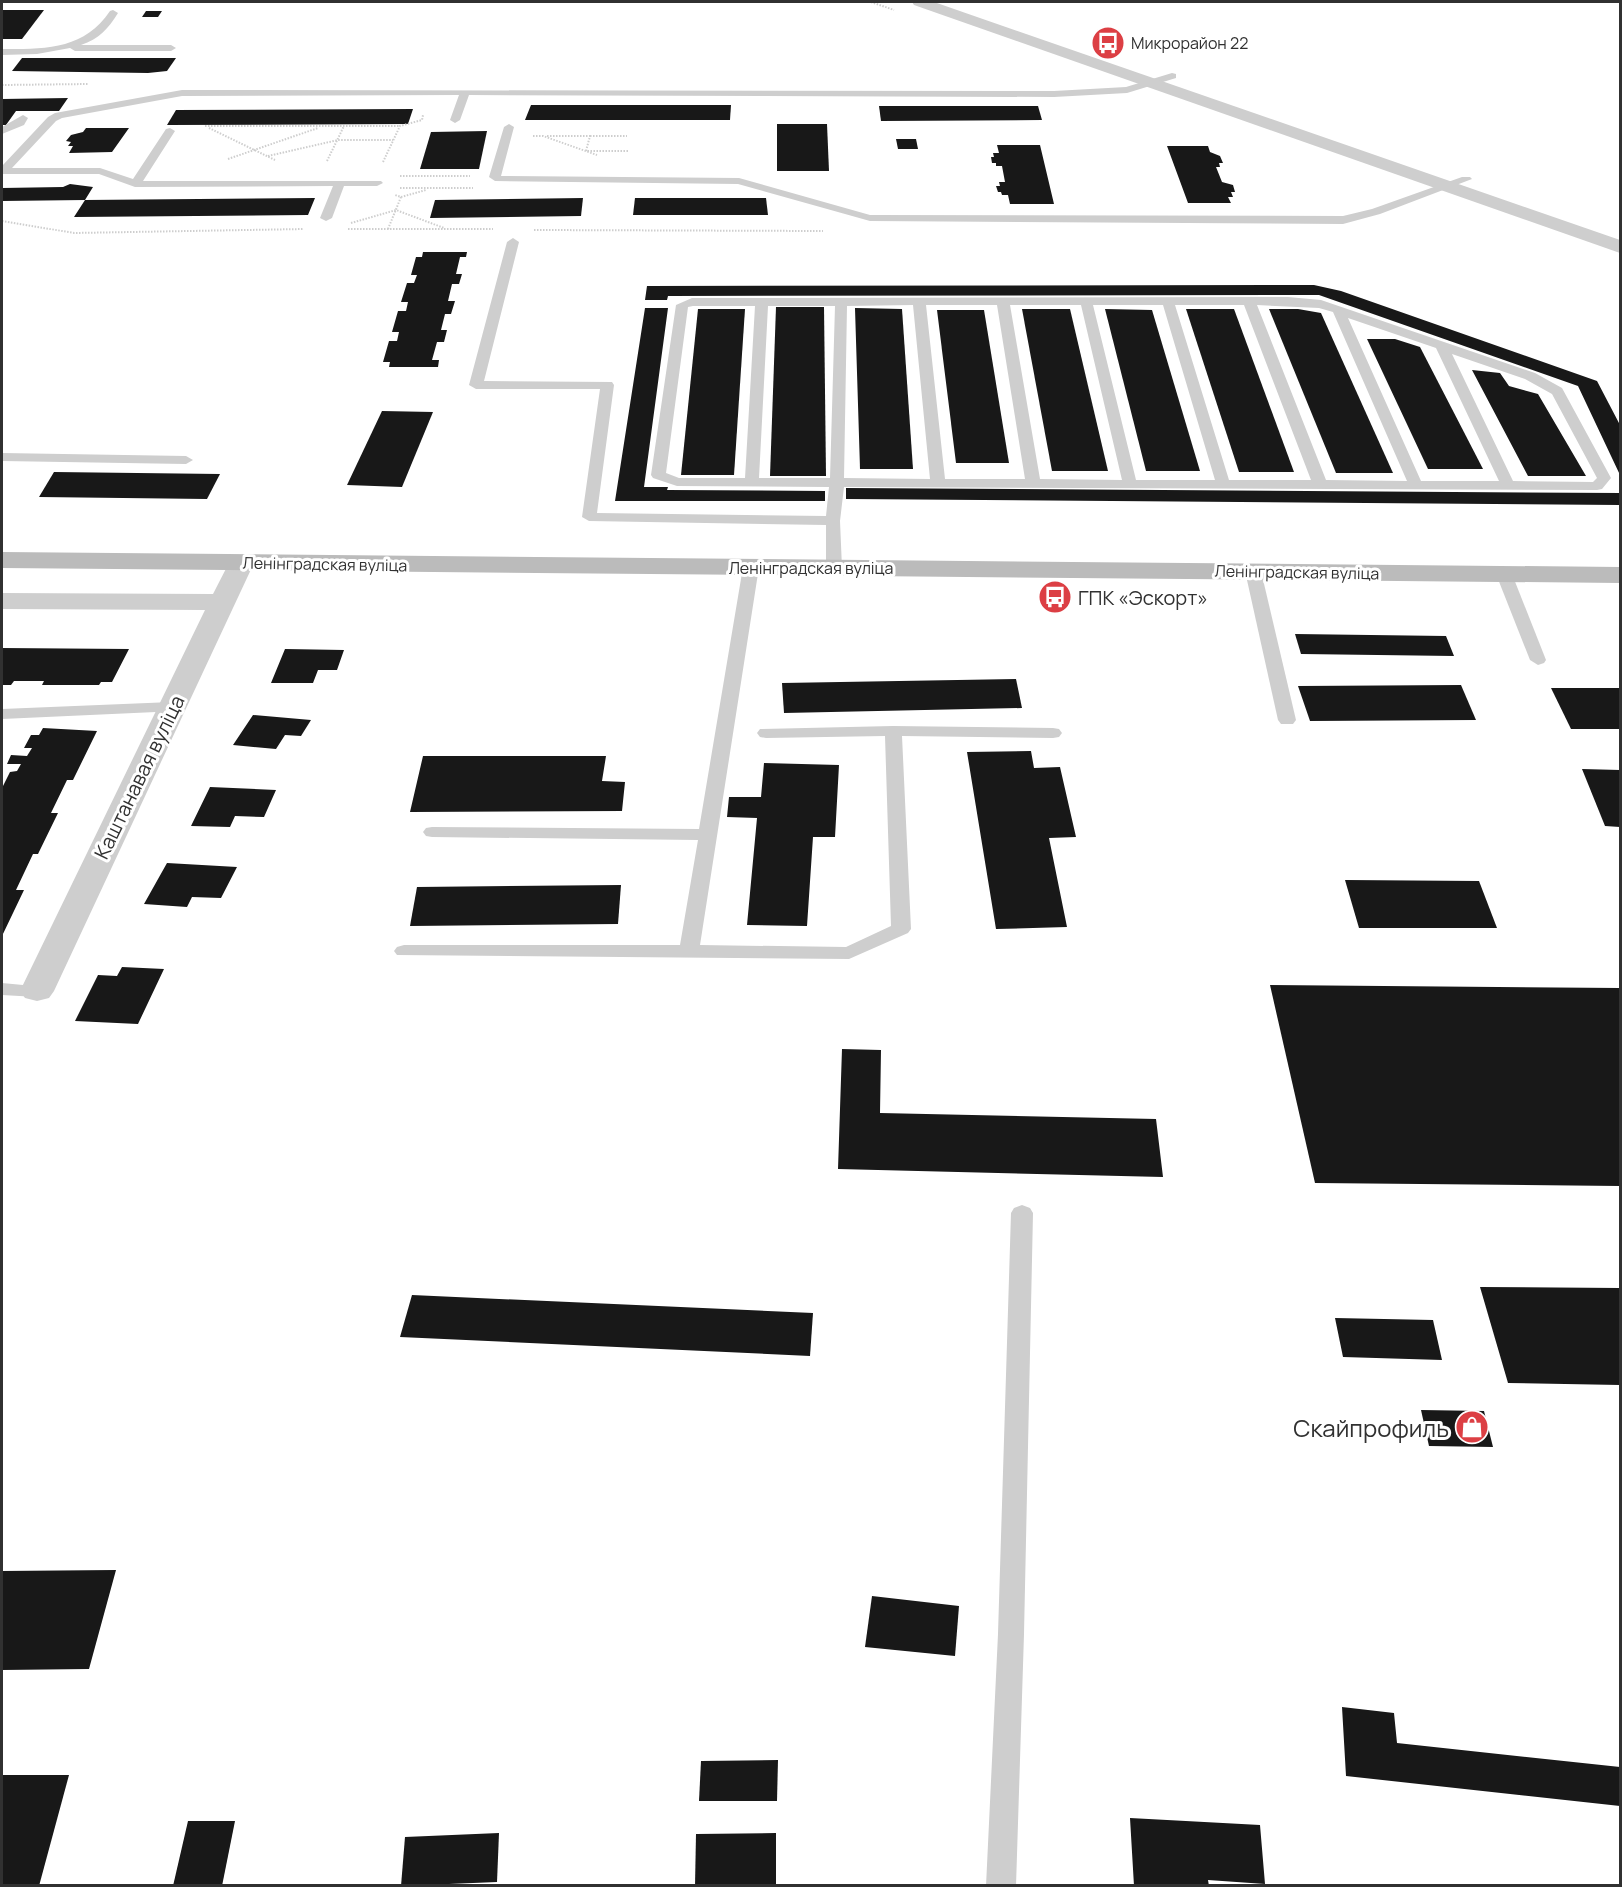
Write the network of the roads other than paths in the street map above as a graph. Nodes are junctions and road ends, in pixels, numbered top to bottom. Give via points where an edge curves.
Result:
1 (920, 2) edge
2 (958, 2) edge
3 (114, 13) dead end
4 (54, 48) junction
5 (171, 48) dead end
6 (2, 52) edge
7 (1172, 76) junction
8 (1151, 84) junction
9 (465, 92) junction
10 (24, 118) dead end
11 (455, 120) dead end
12 (509, 128) dead end
13 (2, 131) edge
14 (170, 131) dead end
15 (2, 171) edge
16 (1466, 178) junction
17 (340, 183) junction
18 (377, 183) dead end
19 (135, 184) junction
20 (1447, 186) junction
21 (326, 218) dead end
22 (1620, 232) edge
23 (513, 242) dead end
24 (1620, 247) edge
25 (1168, 301) junction
26 (1249, 301) junction
27 (762, 302) junction
28 (841, 302) junction
29 (919, 302) junction
30 (1003, 302) junction
31 (1086, 302) junction
32 (1339, 311) junction
33 (1442, 346) junction
34 (2, 457) edge
35 (186, 460) dead end
36 (752, 482) junction
37 (837, 482) junction
38 (938, 483) junction
39 (1033, 483) junction
40 (1130, 483) junction
41 (1223, 484) junction
42 (1320, 484) junction
43 (1416, 485) junction
44 (1508, 485) junction
45 (833, 521) junction
46 (2, 560) edge
47 (241, 563) junction
48 (751, 567) junction
49 (834, 568) junction
50 (1253, 572) junction
51 (1504, 574) junction
52 (1620, 575) edge
53 (2, 601) edge
54 (222, 602) junction
55 (1538, 660) dead end
56 (172, 707) junction
57 (2, 714) edge
58 (1287, 720) dead end
59 (893, 731) junction
60 (766, 733) dead end
61 (1053, 733) dead end
62 (432, 832) dead end
63 (708, 836) junction
64 (404, 951) dead end
65 (689, 951) junction
66 (2, 989) edge
67 (36, 991) joint
68 (1022, 1213) dead end
69 (1000, 1886) edge

1 - 8 street
2 - 7 street
3 - 4 lane via 93,38
4 - 5 lane
4 - 6 lane
7 - 8 lane
7 - 16 street
8 - 9 lane via 1127,90 1054,94
8 - 20 street
9 - 11 lane
9 - 15 lane via 182,93 154,97 52,119
10 - 13 lane
12 - 20 lane via 495,177 499,180 739,181 870,218 1343,220
14 - 19 lane
15 - 19 lane via 100,171
16 - 20 lane
16 - 22 street
17 - 18 lane
17 - 19 lane
17 - 21 lane
20 - 24 street
23 - 45 lane via 476,385 607,385 589,517
25 - 26 lane
25 - 31 lane
25 - 41 lane
26 - 32 lane via 1321,304
26 - 42 lane
27 - 28 lane
27 - 36 lane
27 - 36 lane via 682,305 658,475 677,482
28 - 29 lane
28 - 37 lane
29 - 30 lane
29 - 38 lane
30 - 31 lane
30 - 39 lane
31 - 40 lane
32 - 33 lane
32 - 43 lane
33 - 44 lane
33 - 44 lane via 1530,376 1557,391 1604,478 1597,486
34 - 35 lane
36 - 37 lane
37 - 38 lane
37 - 45 lane
38 - 39 lane
39 - 40 lane
40 - 41 lane
41 - 42 lane
42 - 43 lane
43 - 44 lane
45 - 49 lane
46 - 47 main road, Ленінградская вуліца
47 - 48 main road, Ленінградская вуліца
47 - 54 street, Каштанавая вуліца
48 - 49 main road, Ленінградская вуліца
48 - 63 lane
49 - 50 main road, Ленінградская вуліца
50 - 51 main road, Ленінградская вуліца
50 - 58 lane
51 - 52 main road, Ленінградская вуліца
51 - 55 lane
53 - 54 street
54 - 56 street, Каштанавая вуліца
56 - 57 lane
56 - 67 street, Каштанавая вуліца
59 - 60 lane
59 - 61 lane
59 - 65 lane via 901,929 849,953
62 - 63 lane
63 - 65 lane
64 - 65 lane
66 - 67 lane
68 - 69 lane

